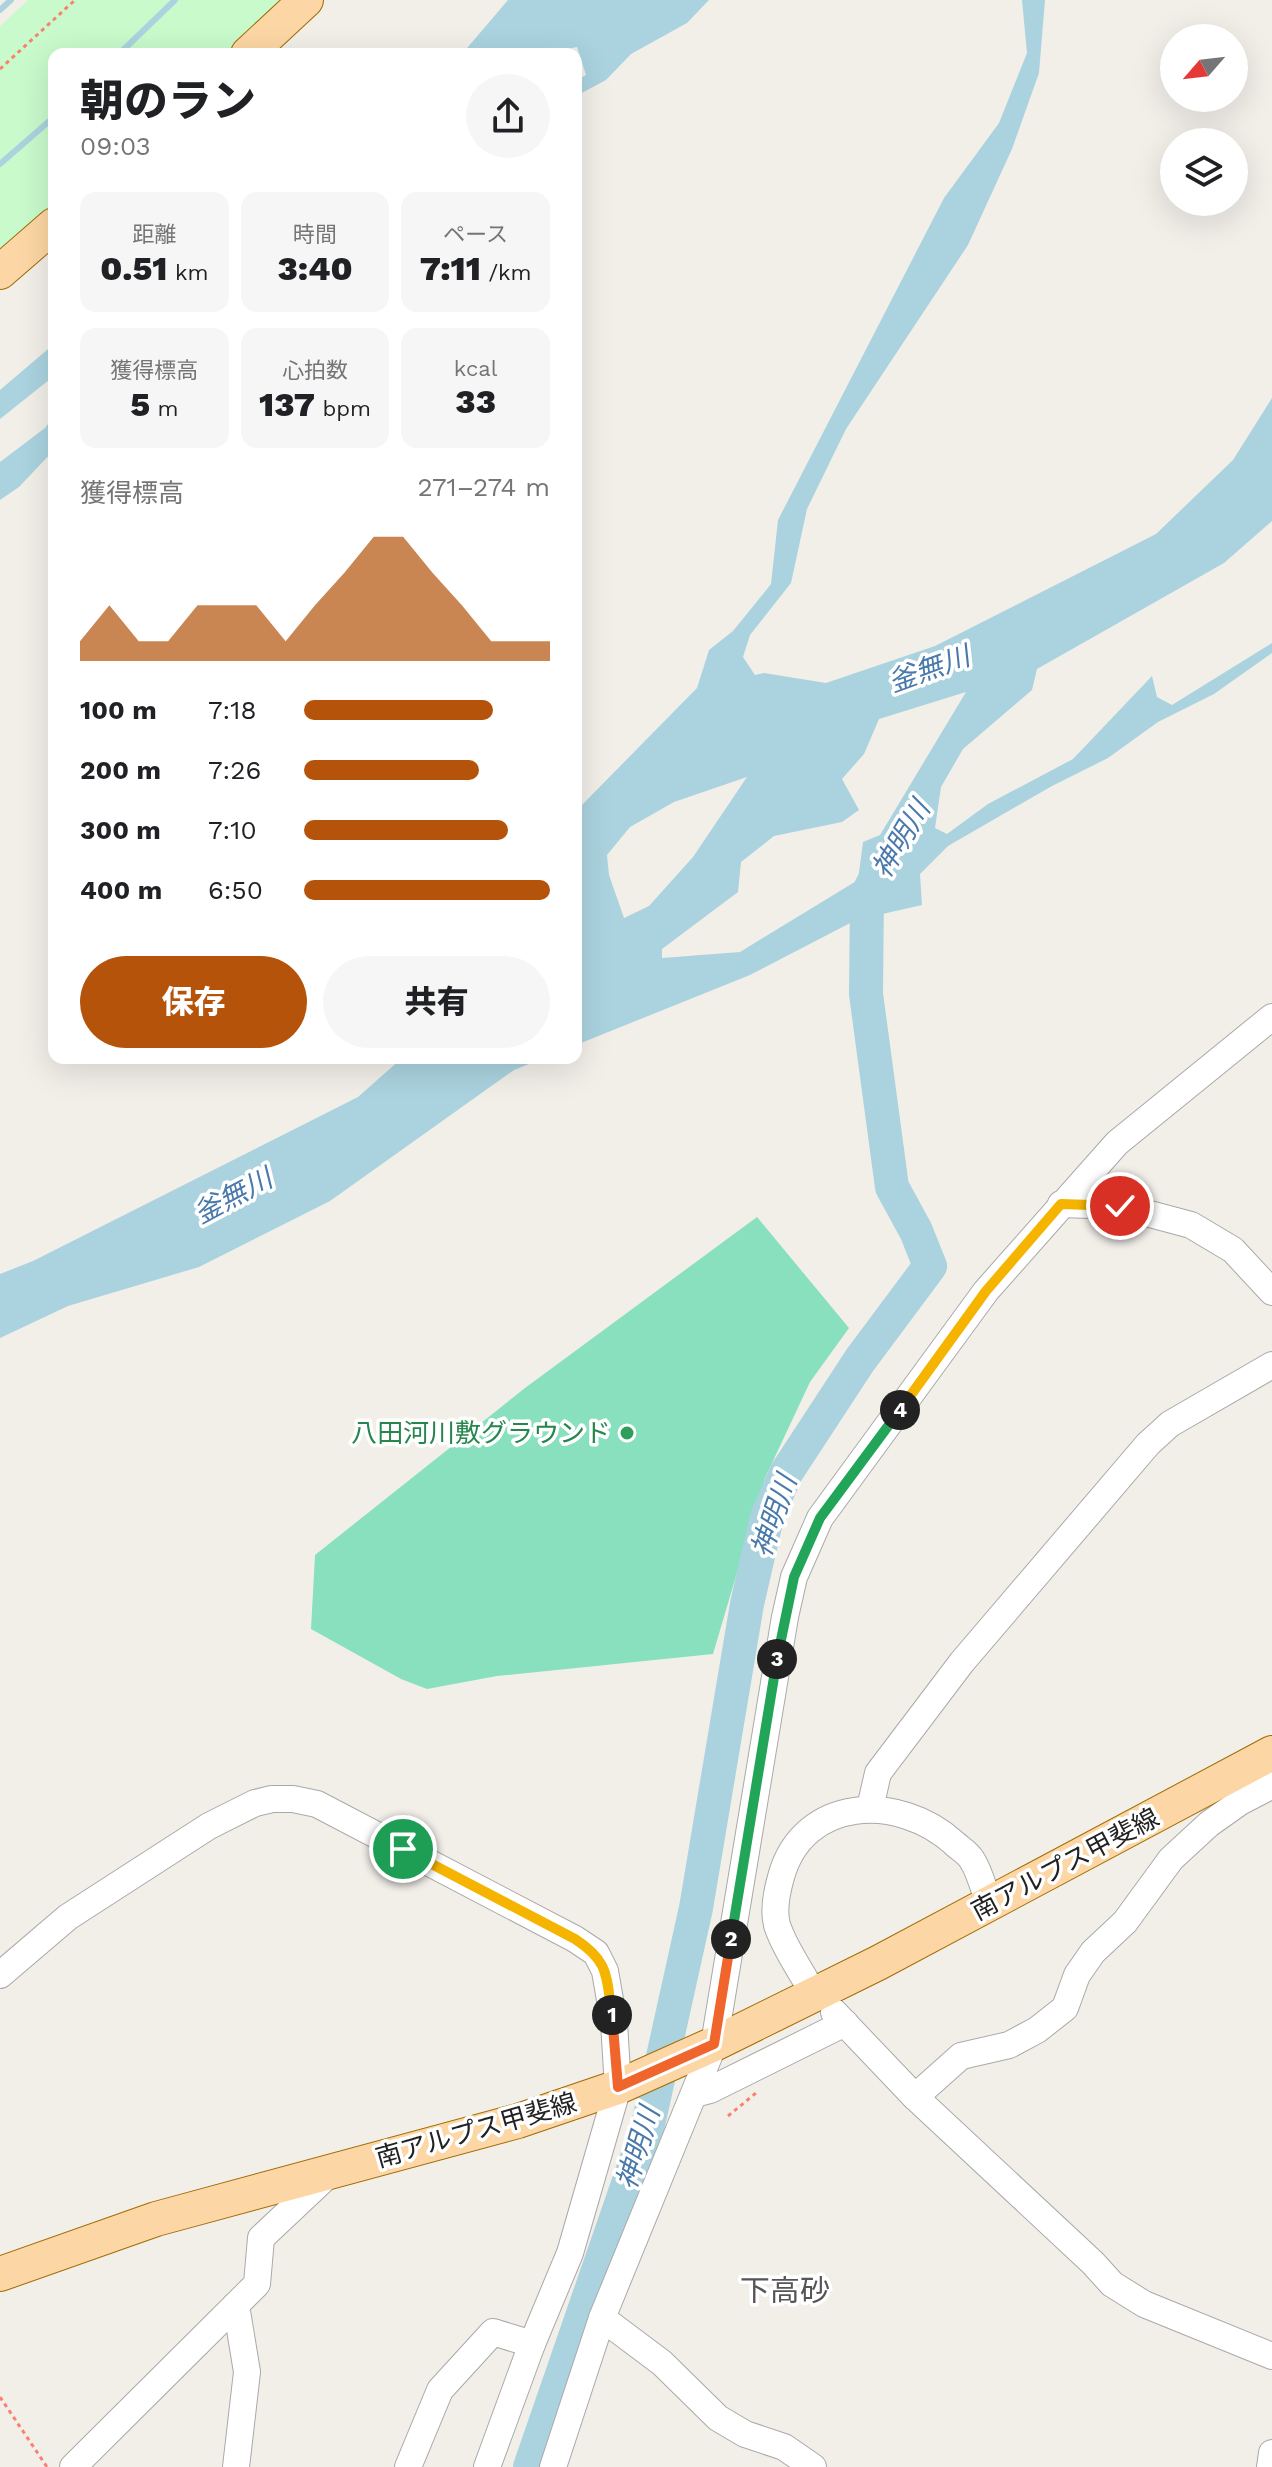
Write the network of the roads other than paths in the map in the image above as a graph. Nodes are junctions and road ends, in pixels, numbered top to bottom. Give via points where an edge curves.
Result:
1 (306, 0) edge
2 (254, 48) edge
3 (48, 230) edge
4 (0, 272) edge
5 (1272, 1017) edge
6 (1061, 1204) junction
7 (1272, 1292) edge
8 (1272, 1365) edge
9 (1272, 1753) edge
10 (1272, 1778) edge
11 (870, 1808) junction
12 (990, 1905) junction
13 (0, 1975) edge
14 (805, 1979) dead end
15 (702, 2049) junction
16 (624, 2084) junction
17 (695, 2094) junction
18 (915, 2097) junction
19 (332, 2171) junction
20 (0, 2274) edge
21 (236, 2305) junction
22 (602, 2318) junction
23 (532, 2344) junction
24 (1271, 2350) edge
25 (1272, 2453) edge
26 (73, 2467) edge
27 (236, 2467) edge
28 (408, 2467) edge
29 (487, 2467) edge
30 (553, 2467) edge
31 (813, 2467) edge
32 (1270, 2467) edge

1 - 2 main road
3 - 4 main road
5 - 6 street via 1117,1143
6 - 7 street via 1120,1206 1191,1225 1233,1250
6 - 15 street via 986,1291 820,1518 802,1557 782,1631
8 - 11 street via 1170,1424 1148,1444 962,1662 878,1773
9 - 12 main road, 南アルプス甲斐線
10 - 18 street via 1265,1789 1209,1824 1171,1859 1125,1922 1093,1952 1077,1975 1065,2008 1009,2045 961,2056
11 - 12 street via 910,1814 942,1832 971,1859
11 - 14 street via 850,1810 816,1826 785,1861 776,1922
12 - 15 main road, 南アルプス甲斐線
13 - 16 street via 68,1917 209,1826 255,1803 293,1799 317,1804 596,1953 605,1971
15 - 16 main road, 南アルプス甲斐線
15 - 17 street
16 - 19 main road, 南アルプス甲斐線 via 518,2121
16 - 23 street via 570,2253
17 - 18 street via 840,2018
17 - 22 street
18 - 24 street via 1112,2284 1144,2304
19 - 20 main road, 南アルプス甲斐線 via 156,2219
19 - 21 street via 261,2238 257,2284
21 - 26 street
21 - 27 street via 247,2372
22 - 30 street
22 - 31 street via 662,2363 718,2418 784,2447
23 - 28 street via 493,2332 440,2390
23 - 29 street
25 - 32 street

